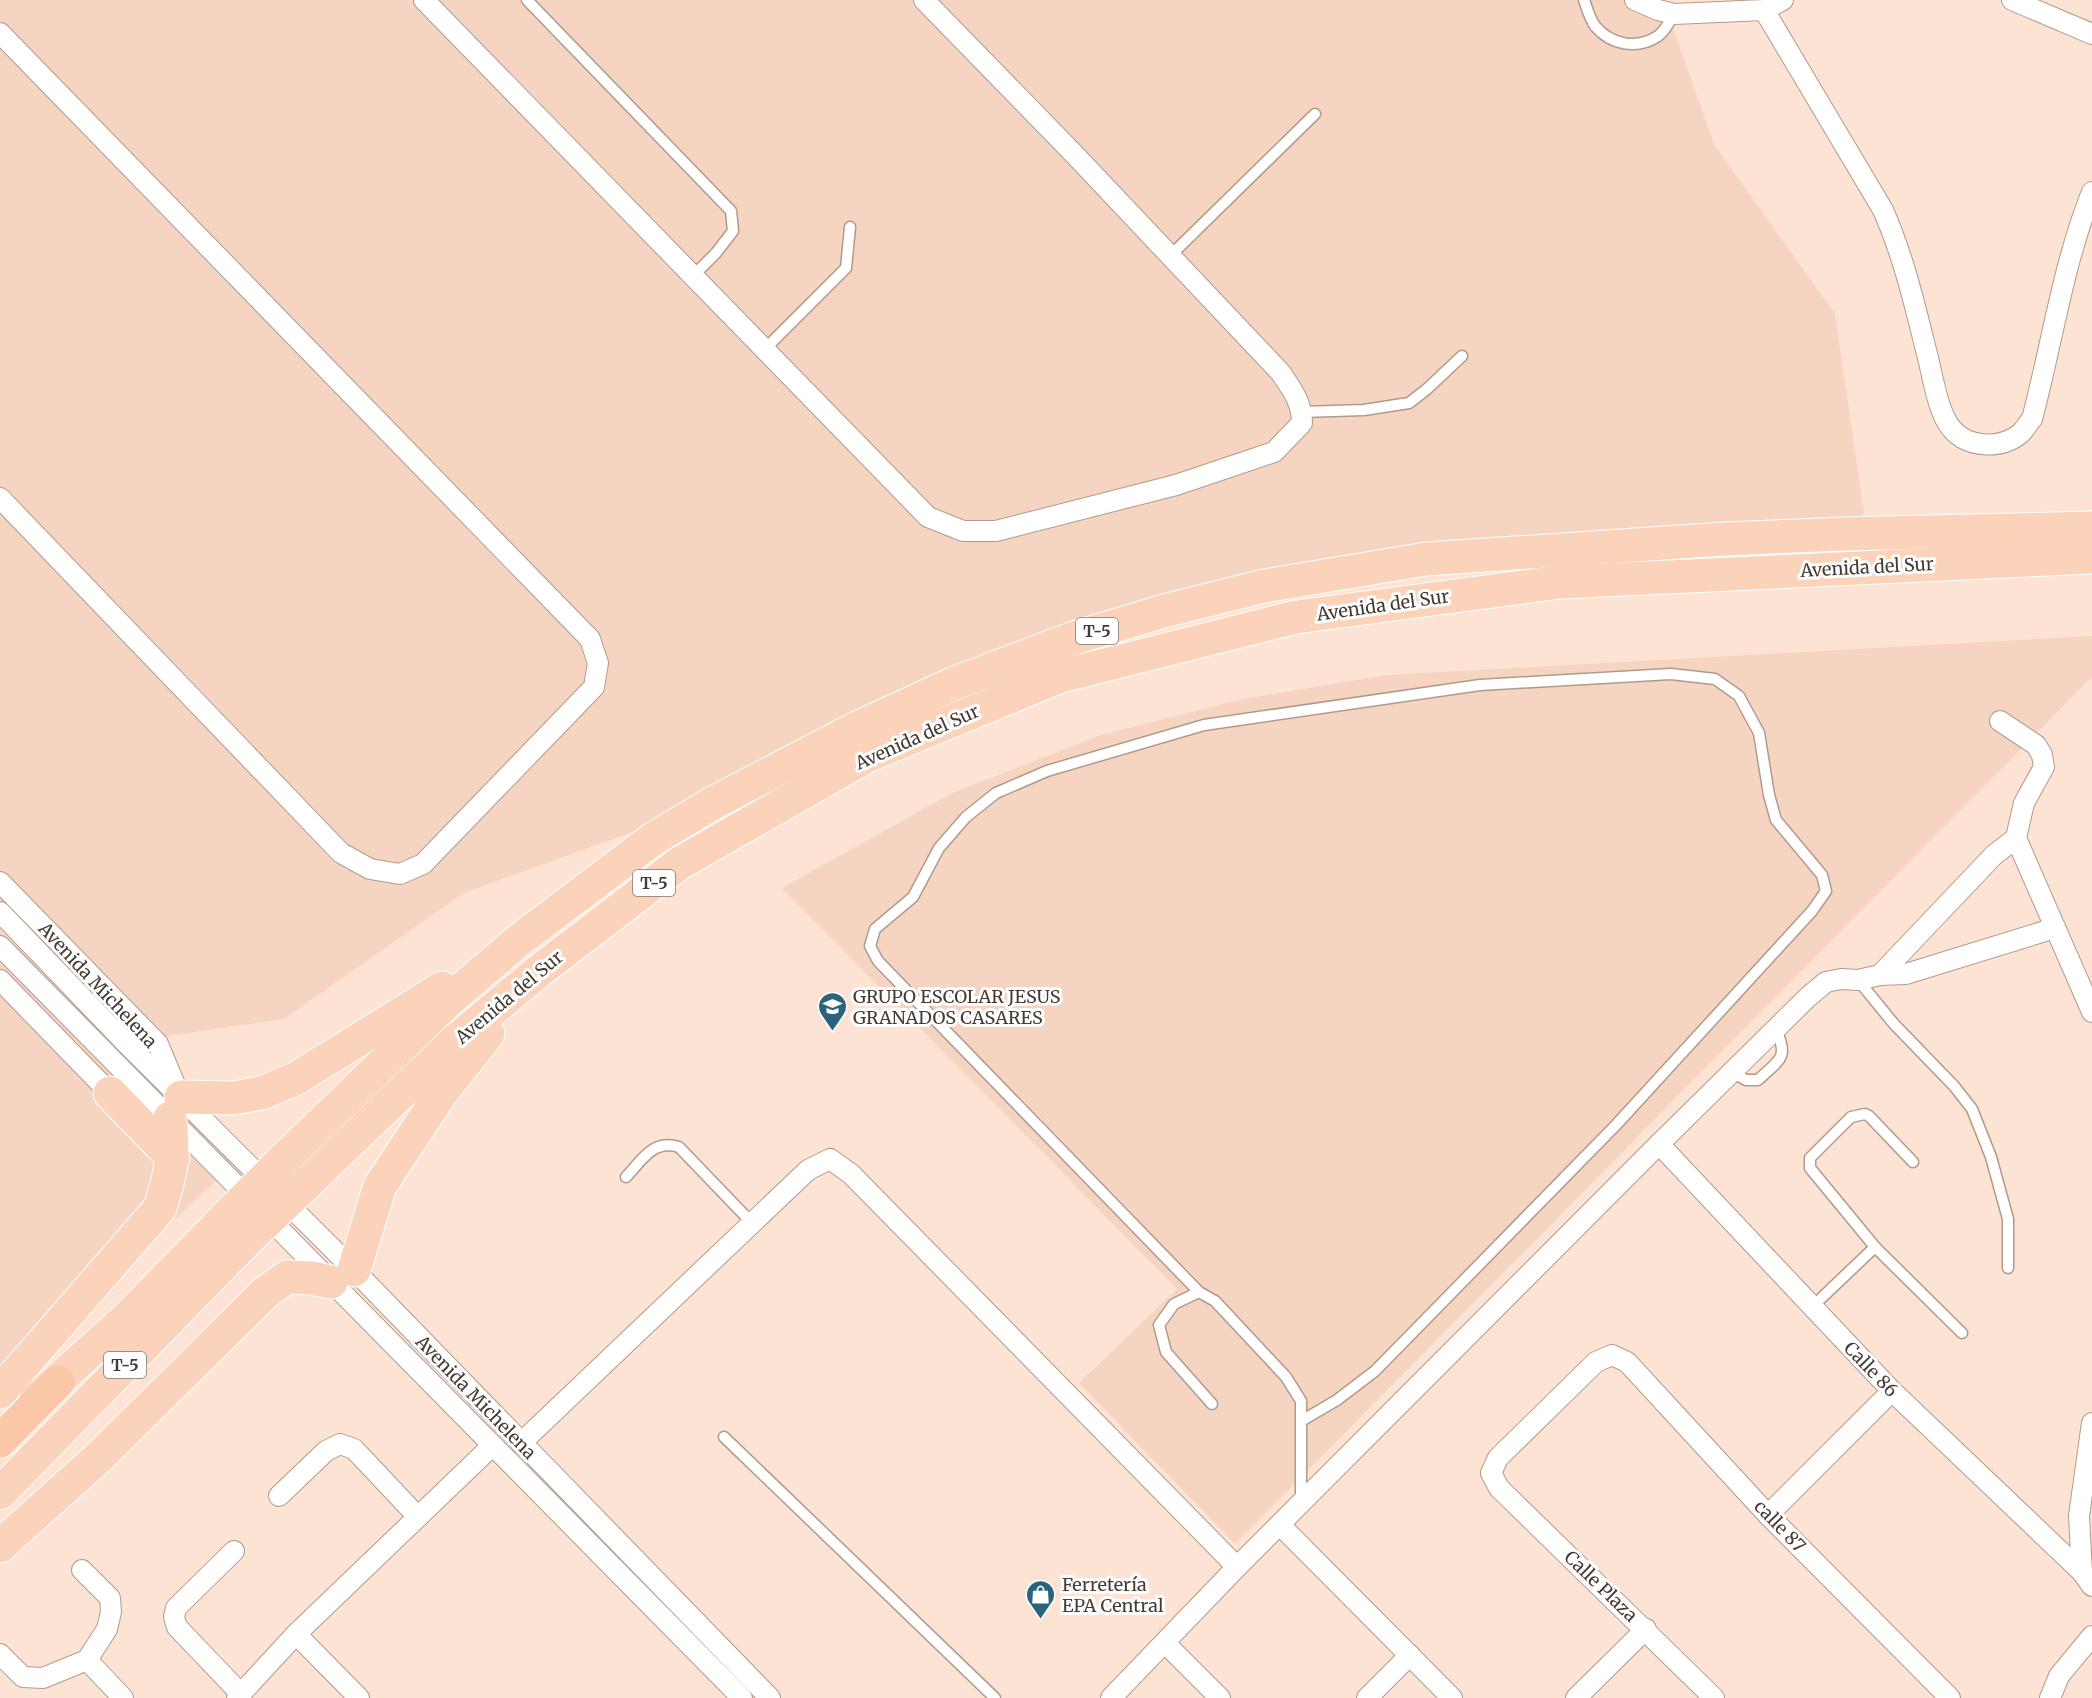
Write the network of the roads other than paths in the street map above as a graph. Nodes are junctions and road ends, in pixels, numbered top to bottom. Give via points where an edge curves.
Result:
1 (424, 0) edge
2 (527, 0) edge
3 (924, 0) edge
4 (1584, 0) edge
5 (1783, 0) edge
6 (2012, 0) edge
7 (1638, 1) edge
8 (1673, 7) edge
9 (1764, 10) junction
10 (0, 33) edge
11 (2092, 34) edge
12 (1316, 114) dead end
13 (2092, 192) edge
14 (850, 226) dead end
15 (1170, 256) junction
16 (693, 276) junction
17 (765, 349) junction
18 (1462, 356) dead end
19 (1302, 412) junction
20 (0, 498) edge
21 (2082, 543) edge
22 (2000, 721) dead end
23 (2016, 838) junction
24 (0, 882) edge
25 (0, 912) edge
26 (2055, 928) junction
27 (518, 941) junction
28 (0, 946) edge
29 (538, 971) junction
30 (1880, 975) junction
31 (0, 980) edge
32 (1858, 980) junction
33 (2092, 1012) edge
34 (110, 1093) junction
35 (175, 1108) junction
36 (1659, 1144) junction
37 (173, 1158) junction
38 (1913, 1162) dead end
39 (626, 1177) dead end
40 (752, 1223) junction
41 (238, 1227) junction
42 (1875, 1247) junction
43 (2008, 1268) dead end
44 (343, 1276) junction
45 (1199, 1292) junction
46 (1812, 1307) junction
47 (1962, 1333) dead end
48 (1612, 1355) joint
49 (58, 1382) junction
50 (1892, 1391) junction
51 (0, 1392) edge
52 (1212, 1404) dead end
53 (1303, 1420) junction
54 (2092, 1423) edge
55 (0, 1431) edge
56 (724, 1437) dead end
57 (0, 1441) edge
58 (521, 1443) junction
59 (493, 1445) junction
60 (0, 1493) edge
61 (279, 1496) dead end
62 (1301, 1503) junction
63 (1768, 1515) junction
64 (418, 1517) junction
65 (1280, 1525) junction
66 (0, 1546) edge
67 (234, 1551) dead end
68 (1237, 1567) junction
69 (82, 1570) dead end
70 (2087, 1579) edge
71 (1646, 1629) junction
72 (296, 1635) junction
73 (2092, 1636) edge
74 (1165, 1643) junction
75 (0, 1654) edge
76 (1410, 1655) junction
77 (87, 1660) junction
78 (239, 1695) edge
79 (123, 1698) edge
80 (359, 1698) edge
81 (742, 1698) edge
82 (770, 1698) edge
83 (995, 1698) edge
84 (1111, 1698) edge
85 (1220, 1698) edge
86 (1367, 1698) edge
87 (1452, 1698) edge
88 (1576, 1698) edge
89 (1714, 1698) edge
90 (1950, 1698) edge
91 (2050, 1698) edge

1 - 16 street
2 - 16 lane via 731,211 733,231
3 - 15 street
4 - 8 lane via 1595,26 1628,46 1642,45 1660,35
5 - 9 street
6 - 11 street
7 - 8 street via 1658,10
8 - 9 street
9 - 13 street via 1883,210 1907,271 1940,406 1950,427 1964,440 1988,445 2007,442 2032,419 2059,305
10 - 20 street via 590,639 598,663 594,687 423,864 400,874 370,870 341,853
12 - 15 lane
14 - 17 lane via 846,268
15 - 19 street via 1281,373 1299,400
16 - 17 street
17 - 19 street via 928,517 963,531 996,531 1176,485 1274,452 1302,423
18 - 19 lane via 1409,403 1364,410
21 - 27 highway, Avenida del Sur / T-5 via 1843,534 1426,559 1264,586 1164,611 1074,638 955,682 857,728 653,839
21 - 29 highway, Avenida del Sur / T-5 via 1561,582 1296,617 1061,676 869,755 680,863
22 - 23 street via 2036,745 2044,767 2024,803
23 - 26 street
23 - 30 street via 1994,855
24 - 35 street, Avenida Michelena via 158,1044
25 - 35 street, Avenida Michelena
26 - 30 street via 1906,974
26 - 33 street
27 - 35 highway via 297,1078 262,1093
27 - 41 highway, Avenida del Sur / T-5, bridge via 449,1000 283,1160
28 - 35 street, Avenida Michelena
29 - 41 highway, Avenida del Sur / T-5, bridge via 453,1043 307,1183
29 - 44 highway via 442,1092 380,1186
30 - 32 street
31 - 34 street
32 - 36 street via 1827,982
32 - 43 lane via 1972,1109 2008,1219
34 - 35 street, Avenida Michelena
34 - 37 highway
35 - 37 highway
35 - 44 street, Avenida Michelena
36 - 46 street, Calle 86
36 - 62 street
37 - 51 highway via 160,1208
38 - 42 lane via 1864,1114 1851,1117 1810,1158 1810,1168
39 - 40 lane via 654,1147 679,1147
40 - 58 street
40 - 68 street via 808,1170 830,1159 851,1173
41 - 49 highway, Avenida del Sur / T-5 via 128,1317
41 - 60 highway, Avenida del Sur / T-5
42 - 46 lane
42 - 47 lane
44 - 58 street, Avenida Michelena
44 - 59 street, Avenida Michelena
44 - 66 highway via 287,1277 265,1293 97,1459
45 - 52 lane via 1174,1304 1159,1326 1166,1352
45 - 53 lane via 1215,1301 1286,1377 1301,1401
45 - 53 lane via 878,961 870,946 875,929 914,897 939,848 966,817 996,793 1047,771 1204,725 1480,685 1659,675 1715,679 1739,696 1759,733 1776,820 1822,875 1826,891 1624,1116 1375,1371
46 - 50 street, Calle 86
48 - 63 street, calle 87 via 1627,1362
48 - 71 street, Calle Plaza via 1596,1362 1522,1434 1498,1458 1491,1473 1499,1488
49 - 55 highway, Avenida del Sur
49 - 57 highway
50 - 63 street
50 - 70 street, Calle 86
53 - 62 lane
54 - 70 street via 2079,1516
56 - 83 lane
58 - 82 street, Avenida Michelena
59 - 64 street
59 - 81 street, Avenida Michelena
61 - 64 street via 326,1451 340,1444 354,1449
62 - 65 street
63 - 90 street, calle 87
64 - 72 street
65 - 68 street
65 - 76 street
67 - 78 street via 176,1608 174,1617 177,1627
68 - 74 street
69 - 77 street via 110,1598 111,1612 107,1629
71 - 88 street
71 - 89 street, Calle Plaza
72 - 78 street
72 - 80 street
73 - 91 street via 2059,1676
74 - 84 street
74 - 85 street
75 - 77 street via 23,1677 43,1678
76 - 86 street
76 - 87 street
77 - 79 street

